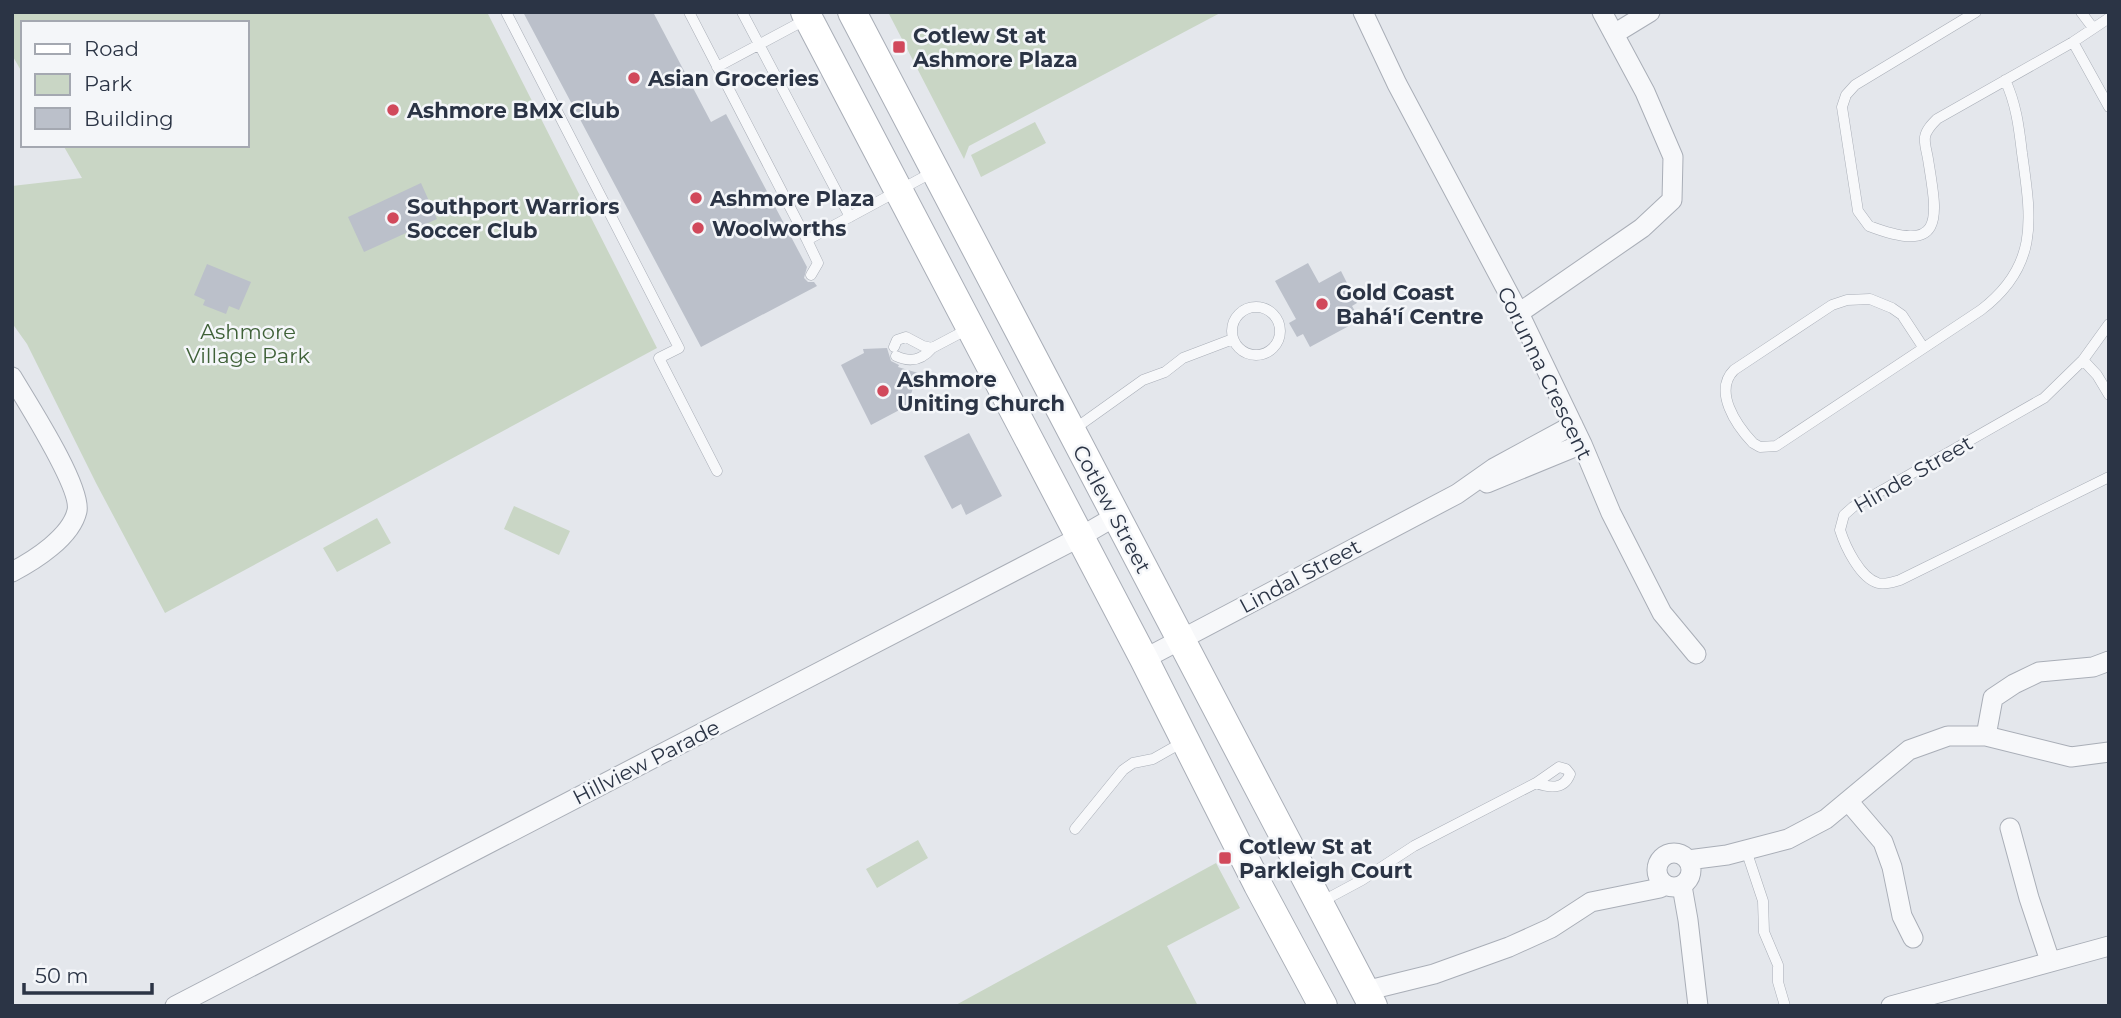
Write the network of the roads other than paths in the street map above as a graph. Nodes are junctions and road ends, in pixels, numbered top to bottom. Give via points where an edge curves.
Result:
1 (506, 12) edge
2 (689, 12) edge
3 (742, 12) edge
4 (852, 12) edge
5 (1363, 12) edge
6 (1602, 12) edge
7 (1650, 12) edge
8 (1976, 12) edge
9 (2081, 12) edge
10 (807, 15) edge
11 (2109, 18) edge
12 (2093, 28) junction
13 (1614, 34) junction
14 (2073, 42) junction
15 (759, 44) junction
16 (717, 67) junction
17 (2005, 80) junction
18 (2109, 107) edge
19 (934, 171) junction
20 (899, 190) junction
21 (850, 216) junction
22 (807, 240) junction
23 (811, 275) dead end
24 (1518, 313) junction
25 (2109, 324) edge
26 (970, 328) junction
27 (1233, 339) junction
28 (1923, 347) junction
29 (932, 348) junction
30 (2083, 360) junction
31 (12, 377) edge
32 (2109, 395) edge
33 (1573, 425) junction
34 (1071, 431) junction
35 (1582, 444) junction
36 (717, 471) dead end
37 (2109, 477) edge
38 (1457, 494) junction
39 (1116, 516) junction
40 (1080, 537) junction
41 (12, 572) edge
42 (1180, 639) junction
43 (1696, 654) dead end
44 (1144, 659) junction
45 (2109, 662) edge
46 (1986, 736) junction
47 (1186, 741) junction
48 (2109, 752) edge
49 (1536, 783) dead end
50 (1848, 801) junction
51 (2010, 828) dead end
52 (1075, 829) dead end
53 (1746, 850) junction
54 (1688, 860) junction
55 (1673, 885) junction
56 (1319, 903) junction
57 (1913, 939) dead end
58 (2109, 946) edge
59 (2050, 961) junction
60 (1967, 985) junction
61 (1369, 998) edge
62 (175, 1006) edge
63 (1323, 1006) edge
64 (1698, 1006) edge
65 (1785, 1006) edge
66 (1891, 1006) edge
67 (1968, 1006) edge

1 - 36 lane via 679,348 659,358
2 - 16 lane
3 - 15 lane
4 - 19 main road, Cotlew Street
5 - 24 street, Corunna Crescent
6 - 13 street
7 - 13 street
8 - 17 lane via 1855,85 1846,95 1842,107 1858,211 1864,222 1908,236 1926,232 1936,209 1925,141 1929,128
9 - 12 lane
10 - 15 lane
10 - 20 main road, Cotlew Street
11 - 12 lane
12 - 14 lane
13 - 24 street via 1673,157 1672,200 1642,228
14 - 17 lane
14 - 18 lane
15 - 16 lane
15 - 21 lane
16 - 22 lane
17 - 28 lane via 2015,103 2029,204 2030,225 2021,260 1991,302
19 - 20 lane
19 - 34 main road, Cotlew Street
20 - 21 lane
20 - 26 main road, Cotlew Street
21 - 22 lane
22 - 23 lane via 818,263
24 - 33 street, Corunna Crescent
25 - 30 lane, Hinde Street
26 - 29 lane
26 - 40 main road, Cotlew Street
27 - 27 lane via 1232,324 1247,308 1267,309 1279,322 1279,340 1264,354 1242,352
27 - 34 lane via 1143,380
28 - 28 lane via 1776,446 1760,447 1746,437 1726,400 1725,382 1734,370 1839,301 1870,299 1892,308
29 - 29 lane via 906,337 897,340 895,352 914,360
30 - 32 lane
30 - 37 lane, Hinde Street via 2029,408 1853,507 1844,515 1840,530 1862,570 1877,583 1888,584
31 - 41 street via 71,481 78,509 64,536
33 - 35 street, Corunna Crescent
33 - 38 street, Lindal Street
34 - 39 main road, Cotlew Street
35 - 38 street, Lindal Street
35 - 43 street, Corunna Crescent via 1662,613
38 - 42 street, Lindal Street
39 - 40 street, Hillview Parade
39 - 42 main road, Cotlew Street
40 - 44 main road, Cotlew Street
40 - 62 street, Hillview Parade
42 - 44 street, Lindal Street
42 - 56 main road, Cotlew Street
44 - 47 main road, Cotlew Street
45 - 46 street via 2039,672 2014,684 1993,698
46 - 48 street via 2071,757
46 - 50 street via 1948,736 1909,750
47 - 52 lane via 1123,770
47 - 63 main road, Cotlew Street
49 - 56 lane via 1413,846
50 - 53 street via 1788,839
50 - 57 street via 1883,842 1902,916
51 - 59 street
53 - 54 street
53 - 65 lane via 1763,901 1764,932 1778,965
54 - 55 street via 1688,881
54 - 55 street via 1674,853 1663,856 1657,874
55 - 61 street via 1591,902 1551,928 1497,952
55 - 64 street via 1688,919
56 - 61 main road, Cotlew Street
58 - 59 street
59 - 60 street
60 - 66 street
60 - 67 street

